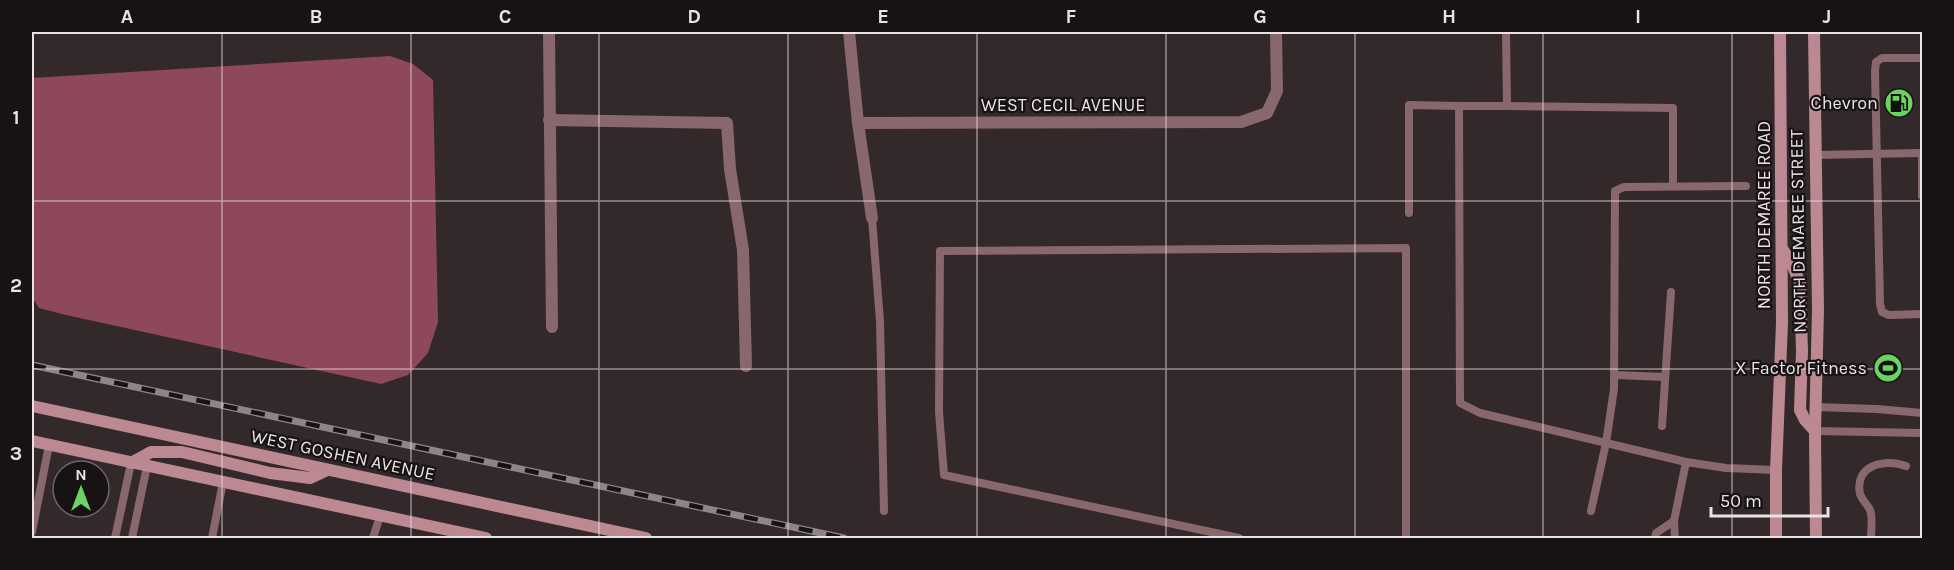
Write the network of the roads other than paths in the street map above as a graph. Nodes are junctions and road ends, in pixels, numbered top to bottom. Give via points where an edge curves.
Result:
1 (549, 32) edge
2 (849, 32) edge
3 (1276, 32) edge
4 (1506, 32) edge
5 (1780, 32) edge
6 (1814, 32) edge
7 (1923, 57) edge
8 (1459, 106) junction
9 (1507, 106) junction
10 (549, 120) junction
11 (858, 123) junction
12 (1922, 153) edge
13 (1878, 154) junction
14 (1815, 155) junction
15 (1673, 186) junction
16 (1746, 186) dead end
17 (1923, 196) edge
18 (1409, 213) dead end
19 (872, 218) joint
20 (1782, 250) junction
21 (1671, 292) dead end
22 (1923, 314) edge
23 (552, 327) dead end
24 (746, 366) dead end
25 (1615, 375) junction
26 (1665, 377) junction
27 (32, 406) edge
28 (1815, 407) junction
29 (1923, 413) edge
30 (1662, 426) dead end
31 (1815, 431) junction
32 (1923, 433) edge
33 (32, 441) edge
34 (1606, 443) junction
35 (49, 445) junction
36 (1686, 462) junction
37 (131, 463) junction
38 (147, 466) junction
39 (1906, 466) dead end
40 (327, 470) junction
41 (1776, 470) junction
42 (223, 482) junction
43 (884, 511) dead end
44 (1591, 511) dead end
45 (380, 516) junction
46 (1674, 521) junction
47 (32, 532) edge
48 (115, 538) edge
49 (132, 538) edge
50 (212, 538) edge
51 (373, 538) edge
52 (486, 538) edge
53 (646, 538) edge
54 (1239, 538) edge
55 (1406, 538) edge
56 (1655, 538) edge
57 (1675, 538) edge
58 (1776, 538) edge
59 (1816, 538) edge
60 (1871, 538) edge

1 - 10 street
2 - 11 street
3 - 11 street, WEST CECIL AVENUE via 1277,91 1267,113 1241,122
4 - 9 lane
5 - 20 main road, NORTH DEMAREE ROAD
6 - 14 main road, NORTH DEMAREE STREET
7 - 13 lane via 1882,58 1876,62
8 - 9 lane
8 - 18 lane via 1409,105
8 - 34 lane via 1460,403 1480,413
9 - 15 lane via 1673,108
10 - 23 street
10 - 24 street via 727,123 743,250
11 - 19 street
12 - 13 lane
12 - 17 lane
13 - 14 lane
13 - 22 lane via 1882,312
14 - 28 main road, NORTH DEMAREE STREET
15 - 16 lane
15 - 25 lane via 1624,187 1615,191
19 - 43 lane via 880,321
20 - 31 main road via 1800,283 1800,410
20 - 41 main road, NORTH DEMAREE ROAD
21 - 26 lane
25 - 26 lane
25 - 34 lane
26 - 30 lane
27 - 40 main road, WEST GOSHEN AVENUE
28 - 29 lane
28 - 31 main road, NORTH DEMAREE STREET
31 - 32 lane
31 - 59 main road, NORTH DEMAREE STREET
33 - 35 main road
34 - 36 lane
34 - 44 lane
35 - 37 main road
35 - 47 lane
36 - 41 lane
36 - 46 lane
37 - 38 main road
37 - 40 main road via 151,452 182,452 270,473 310,478
37 - 48 lane
38 - 42 main road
38 - 49 lane
39 - 60 lane via 1873,465 1861,478 1860,495 1871,512
40 - 53 main road, WEST GOSHEN AVENUE
41 - 58 main road
42 - 45 main road
42 - 50 lane
45 - 51 lane
45 - 52 main road
46 - 56 lane via 1656,533
46 - 57 lane
54 - 55 lane via 944,475 939,412 940,250 1406,248

